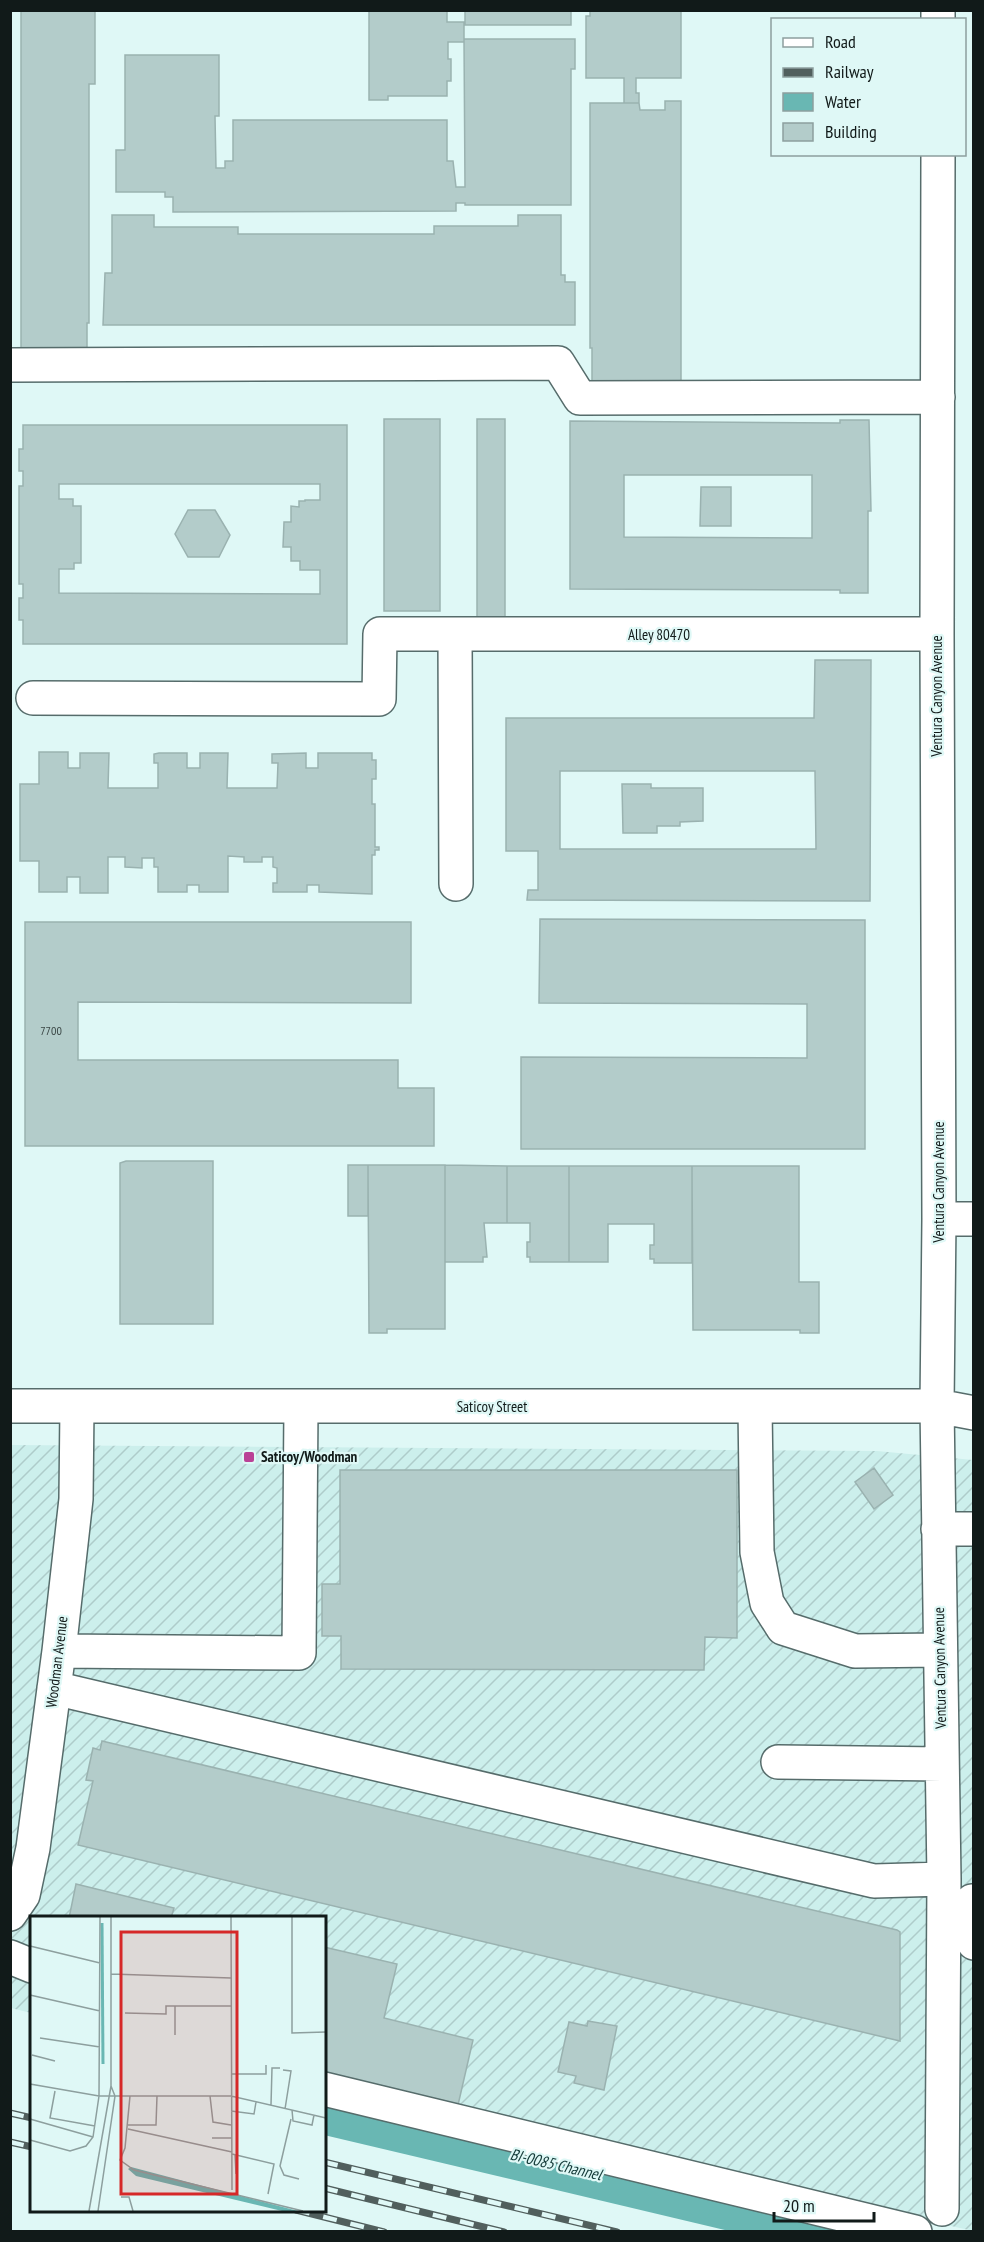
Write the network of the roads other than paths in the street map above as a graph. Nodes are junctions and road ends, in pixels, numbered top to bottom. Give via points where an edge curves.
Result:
1 (938, 156) edge
2 (10, 365) edge
3 (938, 397) junction
4 (937, 634) junction
5 (455, 635) junction
6 (33, 698) dead end
7 (456, 884) dead end
8 (939, 1219) junction
9 (974, 1219) edge
10 (10, 1406) edge
11 (77, 1406) junction
12 (937, 1406) junction
13 (301, 1407) junction
14 (755, 1407) junction
15 (974, 1413) edge
16 (938, 1529) junction
17 (974, 1529) edge
18 (939, 1650) junction
19 (60, 1651) junction
20 (54, 1688) junction
21 (778, 1762) dead end
22 (942, 1764) junction
23 (958, 1894) edge
24 (10, 1914) edge
25 (974, 1943) edge
26 (10, 1957) edge
27 (30, 1965) edge
28 (326, 2089) edge
29 (942, 2209) dead end
30 (915, 2232) edge

1 - 3 street, Ventura Canyon Avenue
2 - 3 street via 558,363 580,398
3 - 4 street, Ventura Canyon Avenue
4 - 5 street, Alley 80470
4 - 8 street, Ventura Canyon Avenue
5 - 6 street, Alley 80470 via 380,634 380,699
5 - 7 street
8 - 9 street
8 - 12 street, Ventura Canyon Avenue
10 - 11 street, Saticoy Street
11 - 13 street, Saticoy Street
11 - 19 street, Woodman Avenue via 76,1499
12 - 14 street, Saticoy Street
12 - 15 street, Saticoy Street
12 - 16 street, Ventura Canyon Avenue
13 - 14 street, Saticoy Street
13 - 19 street via 299,1653
14 - 18 street via 757,1552 767,1603 783,1628 855,1651
16 - 17 street
16 - 18 street, Ventura Canyon Avenue
18 - 22 street, Ventura Canyon Avenue
19 - 20 street, Woodman Avenue
20 - 23 street via 874,1881
20 - 24 street, Woodman Avenue via 33,1848 23,1895
21 - 22 street
22 - 23 street, Ventura Canyon Avenue
23 - 25 street
23 - 29 street, Ventura Canyon Avenue
26 - 27 street
28 - 30 street

